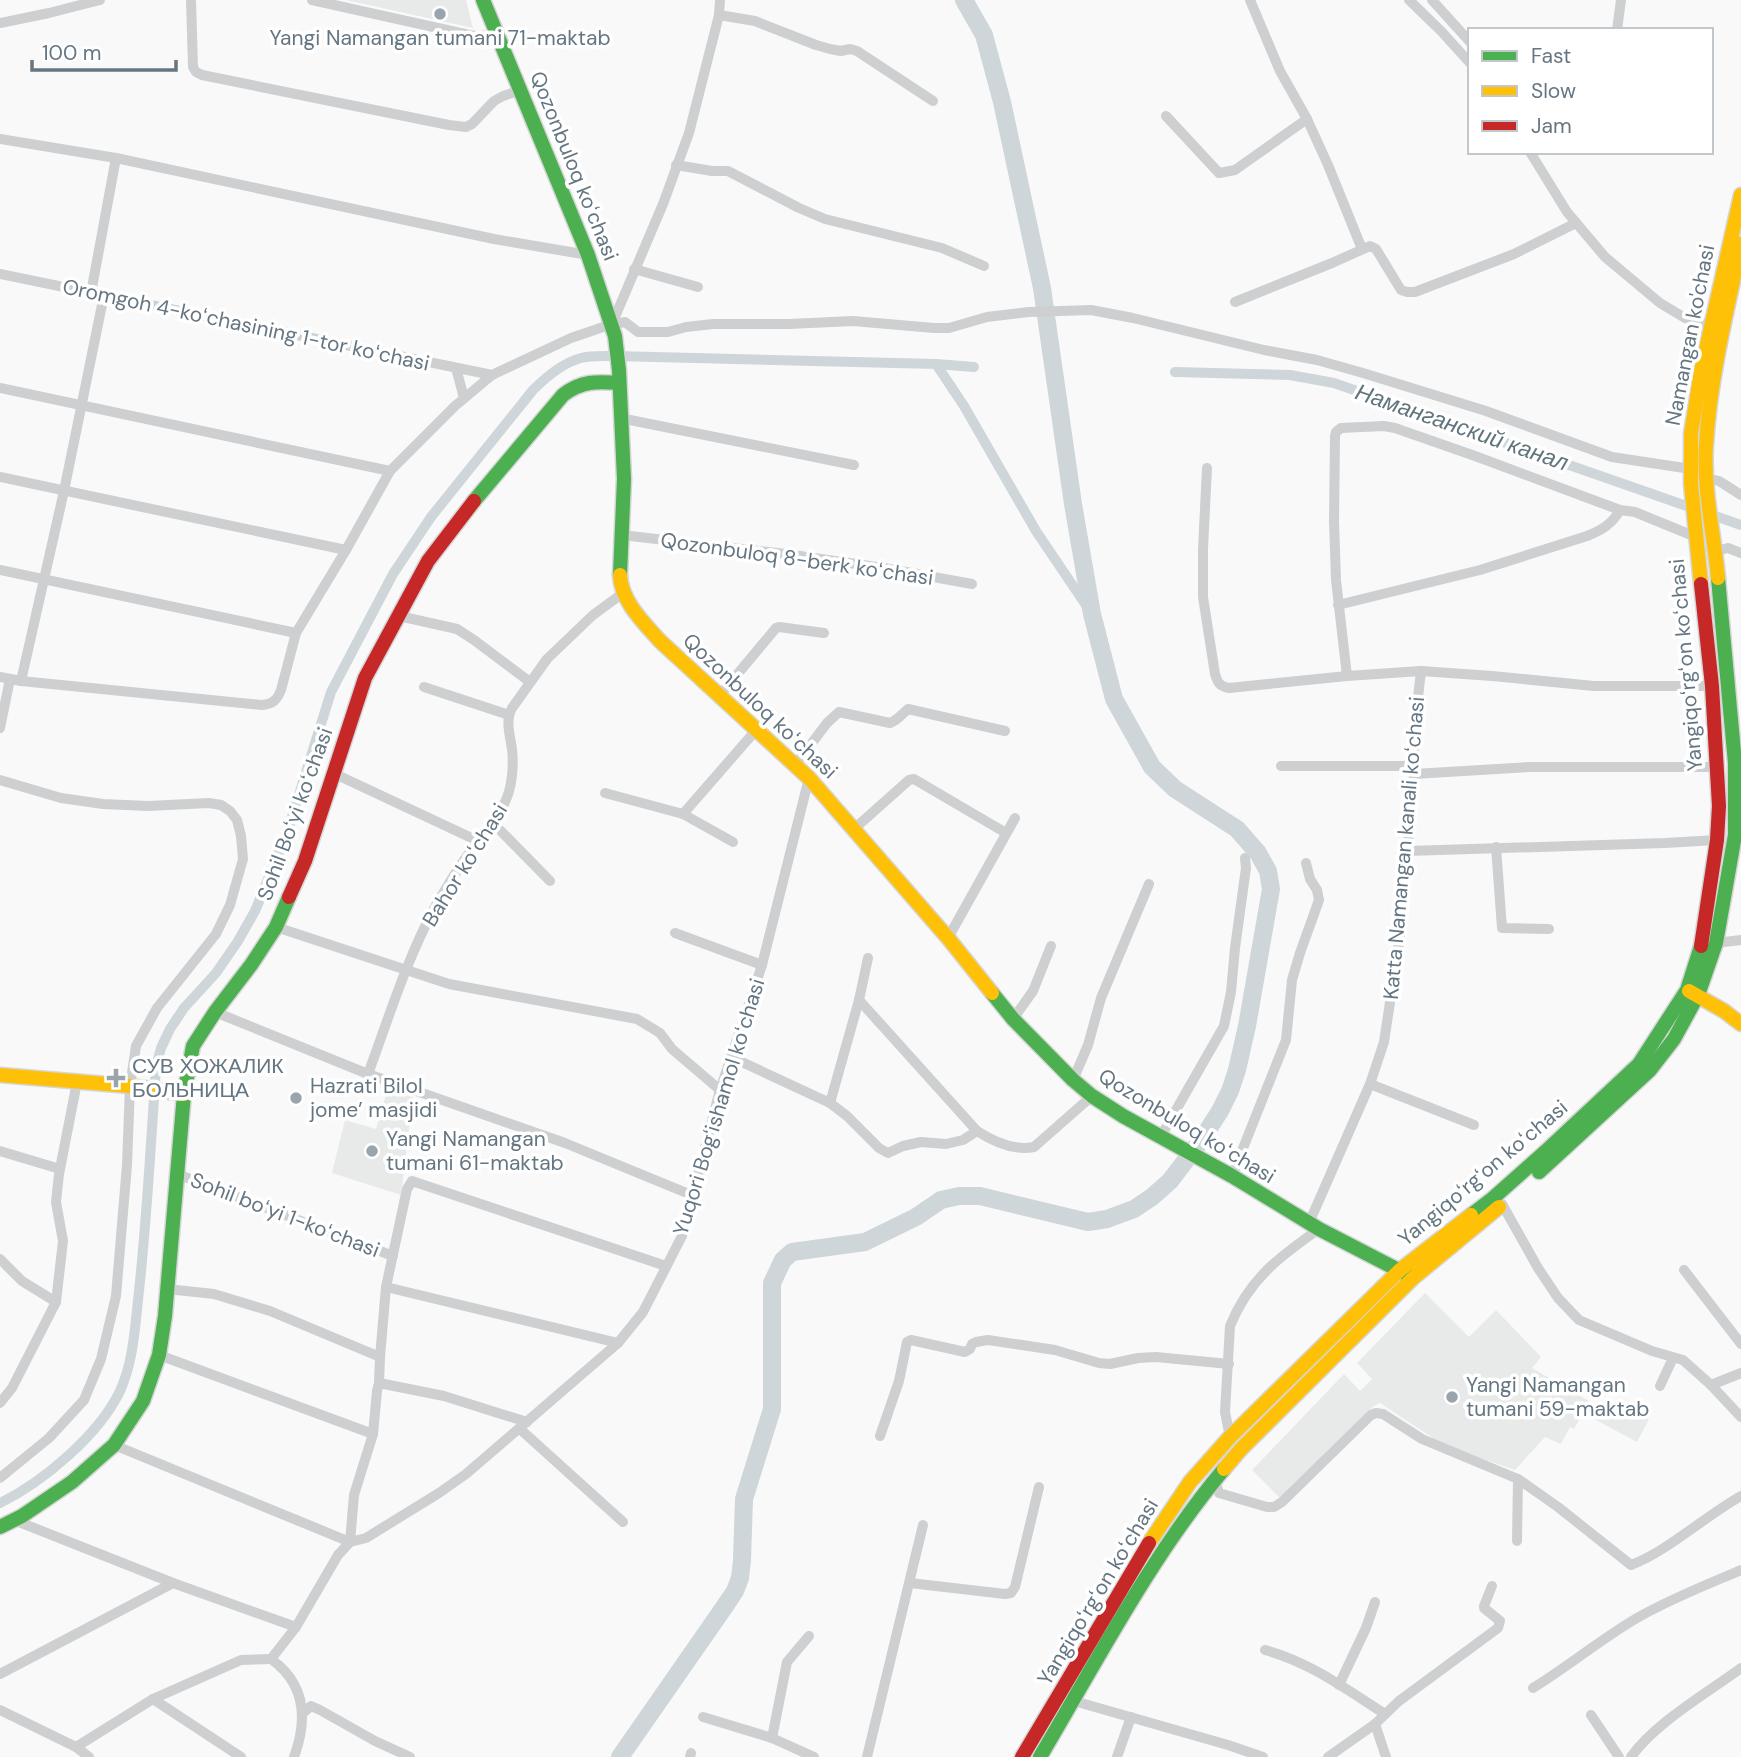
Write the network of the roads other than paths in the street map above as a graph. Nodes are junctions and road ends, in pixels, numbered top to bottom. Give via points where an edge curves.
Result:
1 (100, 0) edge
2 (191, 0) edge
3 (312, 0) edge
4 (483, 0) edge
5 (720, 0) edge
6 (1250, 0) edge
7 (1409, 0) edge
8 (1432, 0) edge
9 (1621, 0) edge
10 (719, 15) junction
11 (0, 23) edge
12 (1616, 28) edge
13 (498, 35) junction
14 (1468, 40) edge
15 (1468, 61) edge
16 (521, 90) junction
17 (933, 101) dead end
18 (1166, 116) dead end
19 (1307, 120) junction
20 (0, 139) edge
21 (1531, 154) edge
22 (116, 159) junction
23 (677, 165) junction
24 (1741, 195) edge
25 (1576, 223) junction
26 (1741, 244) edge
27 (1362, 249) junction
28 (588, 255) junction
29 (984, 266) dead end
30 (634, 269) junction
31 (0, 274) edge
32 (698, 287) dead end
33 (91, 293) junction
34 (104, 295) junction
35 (1235, 302) dead end
36 (1717, 327) junction
37 (613, 330) junction
38 (456, 368) junction
39 (492, 375) junction
40 (619, 377) junction
41 (0, 388) edge
42 (464, 398) junction
43 (82, 406) junction
44 (620, 418) junction
45 (854, 465) dead end
46 (1207, 468) dead end
47 (390, 471) junction
48 (0, 477) edge
49 (1691, 477) junction
50 (1706, 483) junction
51 (64, 491) junction
52 (1741, 495) edge
53 (1620, 510) junction
54 (1713, 530) joint
55 (1695, 531) junction
56 (622, 535) junction
57 (346, 550) junction
58 (1716, 551) junction
59 (1741, 553) edge
60 (0, 570) edge
61 (43, 580) junction
62 (972, 584) dead end
63 (623, 593) junction
64 (1338, 605) junction
65 (399, 616) junction
66 (296, 633) junction
67 (824, 633) dead end
68 (1421, 671) junction
69 (1347, 676) junction
70 (10, 679) edge
71 (530, 682) junction
72 (1712, 686) junction
73 (424, 687) dead end
74 (720, 695) junction
75 (509, 715) junction
76 (0, 728) edge
77 (757, 729) junction
78 (1005, 731) dead end
79 (796, 764) junction
80 (1281, 766) dead end
81 (1717, 767) junction
82 (1414, 770) junction
83 (334, 773) junction
84 (809, 778) junction
85 (0, 780) edge
86 (605, 793) dead end
87 (683, 814) junction
88 (1015, 818) dead end
89 (494, 824) junction
90 (854, 829) junction
91 (1006, 833) junction
92 (1738, 835) edge
93 (1717, 840) junction
94 (478, 841) junction
95 (733, 842) dead end
96 (1496, 847) junction
97 (1408, 850) junction
98 (1245, 858) dead end
99 (1306, 863) dead end
100 (550, 881) dead end
101 (1149, 884) dead end
102 (276, 927) junction
103 (1549, 929) dead end
104 (675, 933) dead end
105 (948, 938) junction
106 (1741, 940) edge
107 (1717, 943) junction
108 (1051, 946) dead end
109 (868, 958) dead end
110 (762, 965) junction
111 (404, 971) junction
112 (1692, 992) junction
113 (859, 1000) junction
114 (215, 1012) junction
115 (1013, 1019) junction
116 (1741, 1024) edge
117 (731, 1056) junction
118 (368, 1074) junction
119 (0, 1075) edge
120 (1073, 1080) junction
121 (77, 1083) junction
122 (1370, 1084) junction
123 (134, 1086) junction
124 (720, 1090) junction
125 (179, 1093) junction
126 (1092, 1096) junction
127 (830, 1103) junction
128 (1474, 1125) dead end
129 (977, 1131) junction
130 (1160, 1138) junction
131 (0, 1151) edge
132 (60, 1169) junction
133 (177, 1174) junction
134 (1232, 1176) junction
135 (694, 1196) junction
136 (1502, 1204) junction
137 (1314, 1226) junction
138 (393, 1256) junction
139 (0, 1259) edge
140 (666, 1266) junction
141 (1684, 1270) dead end
142 (1406, 1274) junction
143 (386, 1287) junction
144 (167, 1289) junction
145 (56, 1301) junction
146 (618, 1343) junction
147 (1741, 1344) edge
148 (159, 1355) junction
149 (380, 1357) junction
150 (1673, 1358) junction
151 (1228, 1364) junction
152 (1741, 1373) edge
153 (379, 1383) junction
154 (1711, 1385) junction
155 (1660, 1386) dead end
156 (1, 1400) edge
157 (1741, 1417) edge
158 (524, 1425) junction
159 (373, 1434) junction
160 (880, 1436) dead end
161 (1230, 1437) junction
162 (114, 1445) junction
163 (0, 1478) edge
164 (1214, 1479) junction
165 (1518, 1479) junction
166 (1039, 1487) dead end
167 (1741, 1496) edge
168 (14, 1520) junction
169 (623, 1522) dead end
170 (923, 1525) dead end
171 (0, 1527) edge
172 (1517, 1541) dead end
173 (351, 1542) junction
174 (1741, 1570) edge
175 (173, 1583) junction
176 (910, 1583) junction
177 (1492, 1586) dead end
178 (1375, 1602) dead end
179 (296, 1628) junction
180 (809, 1636) dead end
181 (1265, 1650) dead end
182 (271, 1659) junction
183 (1741, 1668) edge
184 (0, 1674) edge
185 (1339, 1685) junction
186 (1533, 1688) dead end
187 (1074, 1697) junction
188 (153, 1699) junction
189 (0, 1710) edge
190 (303, 1713) junction
191 (1385, 1714) junction
192 (1591, 1715) dead end
193 (703, 1717) dead end
194 (1130, 1717) junction
195 (1375, 1724) junction
196 (772, 1738) junction
197 (76, 1747) junction
198 (89, 1757) edge
199 (242, 1757) edge
200 (294, 1757) edge
201 (410, 1757) edge
202 (814, 1757) edge
203 (867, 1757) edge
204 (1023, 1757) edge
205 (1041, 1757) edge
206 (1117, 1757) edge
207 (1263, 1757) edge
208 (1328, 1757) edge
209 (1387, 1757) edge
210 (1619, 1757) edge
211 (1631, 1757) edge

1 - 11 street
2 - 16 street via 193,67 202,75 466,127 494,101
3 - 13 street via 474,36
4 - 13 main road, Qozonbuloq koʻchasi
5 - 10 street
6 - 19 street
7 - 15 street
8 - 14 street
9 - 12 street
10 - 17 street via 755,21 830,49 857,51
10 - 23 street
13 - 16 main road, Qozonbuloq koʻchasi
16 - 28 main road, Qozonbuloq koʻchasi
18 - 19 street via 1219,173 1235,170
19 - 27 street
20 - 22 street
21 - 25 street
22 - 28 street via 494,240
22 - 33 street
23 - 29 street via 728,171 825,219 942,248
23 - 30 street
24 - 36 main road, Namangan ko'chasi
25 - 27 street via 1514,254 1415,292 1398,286 1374,247
25 - 36 street via 1605,257 1660,303 1685,318
26 - 36 main road, Namangan ko'chasi
27 - 35 street
28 - 37 main road, Qozonbuloq koʻchasi
30 - 32 street
30 - 37 street
31 - 33 street, Oromgoh 4-koʻchasining 1-tor koʻchasi
33 - 34 street, Oromgoh 4-koʻchasining 1-tor koʻchasi
34 - 38 street, Oromgoh 4-koʻchasining 1-tor koʻchasi
34 - 43 street
36 - 49 main road, Namangan ko'chasi via 1694,410
36 - 50 main road, Namangan ko'chasi
37 - 39 street via 571,338
37 - 40 main road, Qozonbuloq koʻchasi
37 - 49 street via 625,321 638,332 713,324 853,321 949,328 987,317 1091,310 1317,360 1486,411 1612,457
38 - 39 street, Oromgoh 4-koʻchasining 1-tor koʻchasi
38 - 42 street
39 - 42 street
40 - 44 main road, Qozonbuloq koʻchasi
40 - 65 main road, Sohil Boʻyi koʻchasi via 582,383 555,403 428,561
41 - 43 street
42 - 47 street
43 - 47 street
43 - 51 street
44 - 45 street
44 - 56 main road, Qozonbuloq koʻchasi
46 - 69 street, Katta Namangan kanali koʻchasi via 1203,597 1218,683 1230,688
47 - 57 street
48 - 51 street
49 - 55 main road, Namangan ko'chasi
50 - 52 street via 1719,481
50 - 54 main road, Namangan ko'chasi
51 - 57 street
51 - 61 street
53 - 55 street
53 - 64 street via 1611,524 1587,536 1480,570
53 - 64 street via 1395,428 1341,428 1335,436
54 - 58 main road, Yangiqoʻrgʻon koʻchasi
55 - 72 main road, Yangiqoʻrgʻon koʻchasi
56 - 62 street, Qozonbuloq 8-berk koʻchasi via 786,554
56 - 63 main road, Qozonbuloq koʻchasi
57 - 66 street
58 - 59 street via 1728,548
58 - 92 main road, Yangiqoʻrgʻon koʻchasi
60 - 61 street
61 - 66 street
61 - 70 street
63 - 71 street via 547,659
63 - 74 main road, Qozonbuloq koʻchasi via 660,641
64 - 69 street
65 - 71 street via 457,629
65 - 83 main road, Sohil Boʻyi koʻchasi via 365,678
66 - 70 street via 281,690 271,704
67 - 74 street via 776,628
68 - 69 street, Katta Namangan kanali koʻchasi
68 - 72 street via 1594,686
68 - 82 street, Katta Namangan kanali koʻchasi
70 - 76 street
71 - 75 street
72 - 81 main road, Yangiqoʻrgʻon koʻchasi
73 - 75 street
74 - 77 main road, Qozonbuloq koʻchasi
75 - 89 street, Bahor koʻchasi via 512,772 507,799
77 - 79 main road, Qozonbuloq koʻchasi
77 - 87 street
78 - 79 street via 908,709 890,723 839,712
79 - 84 main road, Qozonbuloq koʻchasi
80 - 82 street
81 - 82 street
81 - 93 main road, Yangiqoʻrgʻon koʻchasi
82 - 97 street, Katta Namangan kanali koʻchasi
83 - 94 street
83 - 102 main road, Sohil Boʻyi koʻchasi via 305,861
84 - 90 main road, Qozonbuloq koʻchasi
84 - 110 street, Yuqori Bogʻishamol koʻchasi
85 - 123 street via 61,798 103,804 209,803 230,811 237,820 243,859 230,905 216,934 157,1008 136,1046
86 - 87 street
87 - 95 street
88 - 91 street
89 - 94 street, Bahor koʻchasi
89 - 100 street
90 - 91 street via 914,779
90 - 105 main road, Qozonbuloq koʻchasi
91 - 105 street
92 - 107 main road, Yangiqoʻrgʻon koʻchasi
93 - 96 street
93 - 112 main road, Yangiqoʻrgʻon koʻchasi
94 - 111 street, Bahor koʻchasi via 435,907
96 - 97 street
96 - 103 street via 1502,928
97 - 122 street, Katta Namangan kanali koʻchasi via 1384,1042
98 - 130 street via 1224,1026
99 - 134 street via 1319,900 1292,980 1286,1040
101 - 120 street via 1101,998
102 - 111 street
102 - 114 main road, Sohil Boʻyi koʻchasi
104 - 110 street
105 - 115 main road, Qozonbuloq koʻchasi
106 - 107 street
107 - 112 main road, Yangiqoʻrgʻon koʻchasi
108 - 115 street via 1033,991
109 - 113 street
110 - 117 street, Yuqori Bogʻishamol koʻchasi
111 - 118 street, Bahor koʻchasi
111 - 124 street via 462,987 637,1019 660,1033
112 - 116 main road
112 - 136 main road, Yangiqoʻrgʻon koʻchasi via 1674,1039 1650,1070
112 - 142 main road, Yangiqoʻrgʻon koʻchasi via 1639,1064
113 - 127 street
113 - 129 street
114 - 118 street
114 - 125 main road, Sohil Boʻyi koʻchasi via 193,1046
115 - 120 main road, Qozonbuloq koʻchasi
117 - 124 street, Yuqori Bogʻishamol koʻchasi
117 - 127 street
118 - 135 street via 565,1143
119 - 121 main road
120 - 126 main road, Qozonbuloq koʻchasi
121 - 123 main road
121 - 132 street
122 - 128 street
122 - 137 street, Katta Namangan kanali koʻchasi
123 - 125 main road
123 - 163 street via 116,1296 101,1359 84,1400
124 - 135 street, Yuqori Bogʻishamol koʻchasi
125 - 133 main road, Sohil Boʻyi koʻchasi
126 - 129 street via 1034,1147 1012,1147
126 - 130 main road, Qozonbuloq koʻchasi
127 - 129 street via 888,1153 921,1142 963,1140
130 - 134 main road, Qozonbuloq koʻchasi
131 - 132 street
132 - 145 street via 55,1202 63,1241
133 - 138 street, Sohil boʻyi 1-koʻchasi
133 - 144 main road, Sohil Boʻyi koʻchasi
134 - 137 main road, Qozonbuloq koʻchasi
135 - 140 street, Yuqori Bogʻishamol koʻchasi via 682,1236
136 - 142 main road, Yangiqoʻrgʻon koʻchasi via 1431,1262
136 - 150 street via 1558,1298 1579,1320
137 - 142 main road, Qozonbuloq koʻchasi
137 - 151 street via 1247,1292 1230,1326
138 - 140 street via 412,1181
138 - 143 street
139 - 145 street via 22,1281
140 - 146 street, Yuqori Bogʻishamol koʻchasi via 643,1312
141 - 147 street
142 - 161 main road, Yangiqoʻrgʻon koʻchasi
142 - 164 main road, Yangiqoʻrgʻon koʻchasi
143 - 146 street
143 - 149 street
144 - 148 main road, Sohil Boʻyi koʻchasi
144 - 149 street via 214,1294 259,1308
145 - 156 street via 12,1388
146 - 158 street, Yuqori Bogʻishamol koʻchasi
148 - 159 street
148 - 162 main road, Sohil Boʻyi koʻchasi via 143,1401
149 - 153 street
150 - 154 street via 1683,1360
150 - 155 street
151 - 160 street via 1156,1357 1110,1364 988,1340 972,1344 965,1352 911,1340
151 - 161 street via 1225,1412
152 - 154 street
153 - 158 street via 444,1396
153 - 159 street
154 - 157 street
158 - 169 street
158 - 173 street, Yuqori Bogʻishamol koʻchasi via 439,1493 366,1538
159 - 173 street via 354,1495
161 - 204 main road, Yangiqoʻrgʻon koʻchasi via 1190,1482 1152,1539
162 - 168 main road, Sohil Boʻyi koʻchasi via 72,1482
162 - 173 street
164 - 165 street via 1219,1493 1274,1507 1376,1413 1422,1439
164 - 187 main road, Yangiqoʻrgʻon koʻchasi via 1159,1556
165 - 167 street via 1631,1565
165 - 172 street
166 - 176 street via 1011,1593
168 - 171 main road, Sohil Boʻyi koʻchasi
168 - 175 street
170 - 176 street
173 - 179 street, Yuqori Bogʻishamol koʻchasi via 338,1555
174 - 186 street via 1637,1618
175 - 179 street
175 - 184 street
176 - 203 street
177 - 191 street via 1484,1608 1500,1620 1498,1628
178 - 185 street
179 - 182 street, Yuqori Bogʻishamol koʻchasi
180 - 196 street via 787,1662
181 - 185 street via 1284,1655
182 - 188 street via 242,1660
182 - 190 street via 291,1677
183 - 211 street via 1658,1729
185 - 191 street
187 - 194 street
187 - 205 main road, Yangiqoʻrgʻon koʻchasi
188 - 197 street
188 - 199 street
189 - 197 street
190 - 200 street
190 - 201 street via 311,1706
191 - 195 street
192 - 210 street
193 - 196 street
194 - 206 street
194 - 207 street
195 - 208 street
195 - 209 street
196 - 202 street
197 - 198 street

